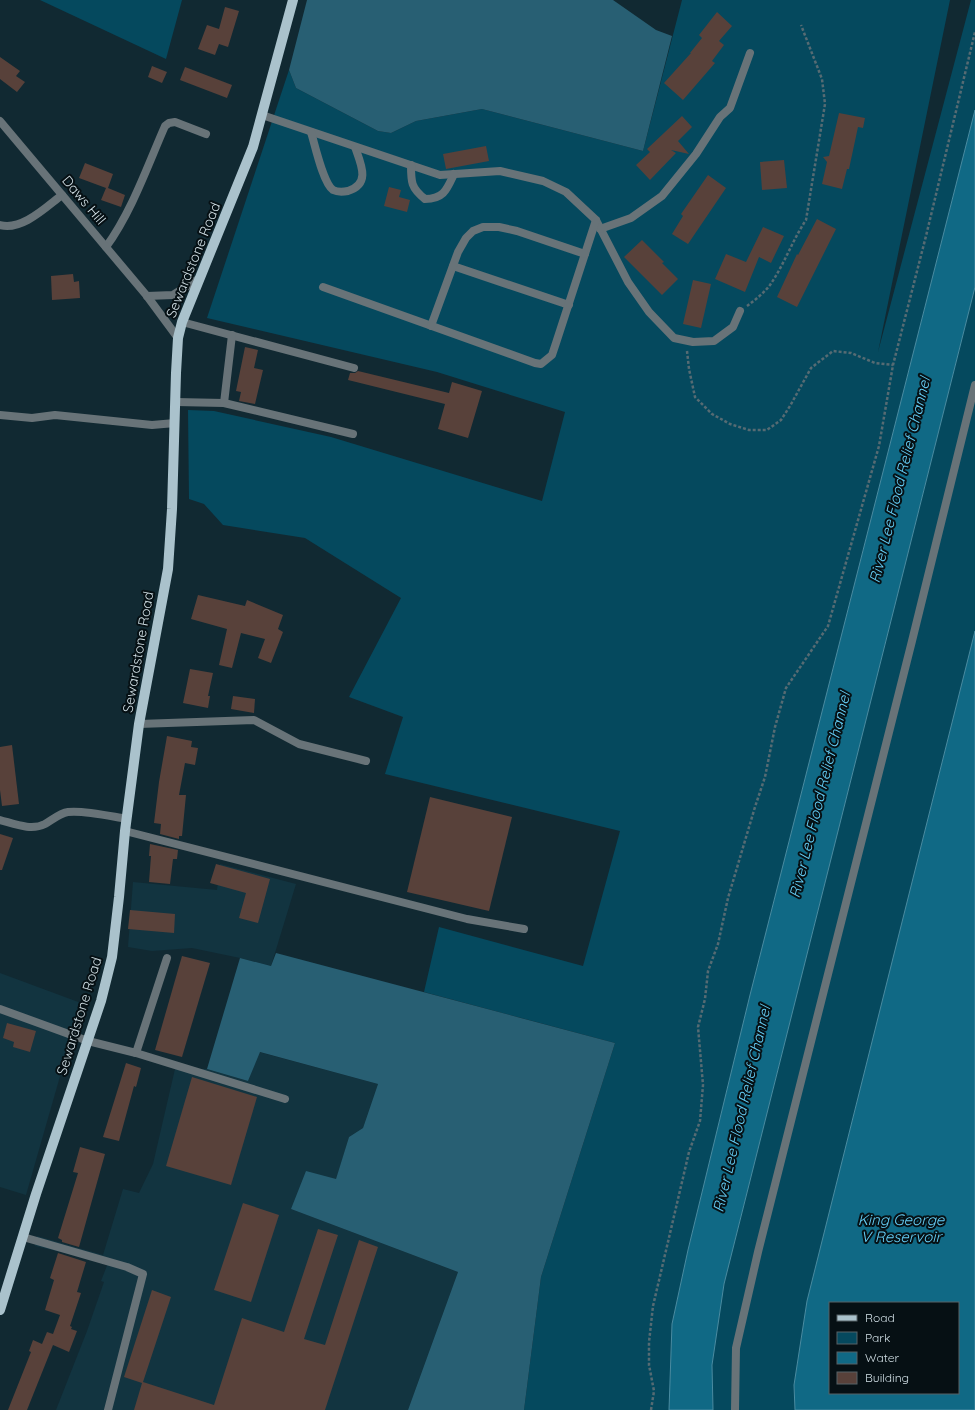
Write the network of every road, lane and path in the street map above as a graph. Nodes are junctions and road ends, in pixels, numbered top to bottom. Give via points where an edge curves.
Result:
1 (293, 0) edge
2 (801, 25) dead end
3 (975, 32) edge
4 (750, 54) dead end
5 (262, 115) junction
6 (0, 121) edge
7 (311, 132) junction
8 (206, 134) dead end
9 (355, 147) junction
10 (411, 165) junction
11 (454, 174) junction
12 (62, 195) junction
13 (596, 220) junction
14 (0, 225) edge
15 (600, 229) junction
16 (106, 247) junction
17 (585, 254) junction
18 (453, 266) junction
19 (200, 278) junction
20 (323, 287) dead end
21 (147, 296) junction
22 (569, 305) junction
23 (740, 311) joint
24 (182, 322) junction
25 (431, 326) junction
26 (232, 336) junction
27 (178, 338) junction
28 (686, 340) junction
29 (893, 365) junction
30 (354, 368) dead end
31 (975, 385) edge
32 (176, 402) junction
33 (224, 403) junction
34 (0, 415) edge
35 (175, 423) junction
36 (354, 434) dead end
37 (139, 724) junction
38 (366, 761) dead end
39 (127, 819) junction
40 (0, 820) edge
41 (125, 831) junction
42 (524, 930) dead end
43 (167, 958) dead end
44 (0, 1009) edge
45 (88, 1041) junction
46 (136, 1052) junction
47 (285, 1099) dead end
48 (23, 1237) junction
49 (0, 1310) edge
50 (108, 1410) edge
51 (651, 1410) edge
52 (735, 1410) edge

1 - 5 main road, Sewardstone Road
2 - 23 path via 822,79 824,104 806,220 769,286
3 - 29 path
4 - 15 street via 730,108 720,117 696,154 662,196 631,218
5 - 7 street
5 - 19 main road, Sewardstone Road via 253,147
6 - 12 street, Daws Hill
7 - 9 street
7 - 9 street via 322,170 328,184 334,190 343,192 361,184 363,176
8 - 16 street via 175,122 165,126 128,212
9 - 10 street
10 - 11 street via 440,175
10 - 11 street via 414,190 425,199 442,196
11 - 13 street via 500,171 542,181 566,192
12 - 14 street via 27,220 8,227
12 - 16 street, Daws Hill
13 - 15 street
13 - 17 street
15 - 28 street via 628,282 649,312 674,338
16 - 21 street, Daws Hill
17 - 18 street via 517,230 483,227 473,231 466,238
17 - 22 street
18 - 22 street
18 - 25 street
19 - 21 street via 173,295
19 - 24 main road, Sewardstone Road
20 - 25 street
21 - 27 street, Daws Hill
22 - 25 street via 552,355 541,364
23 - 28 street via 733,327 714,341
24 - 26 street
24 - 27 main road, Sewardstone Road
26 - 30 street
26 - 33 street
27 - 32 main road, Sewardstone Road
28 - 29 path via 695,396 712,414 730,424 749,430 767,430 781,420 811,368 833,351 851,353 875,363
29 - 51 path via 879,446 828,626 786,688 765,777 708,971 698,1027 703,1085 700,1121 690,1152 653,1306 649,1342 649,1365 654,1391
31 - 52 street via 758,1252 736,1348
32 - 33 street
32 - 35 main road, Sewardstone Road
33 - 36 street
34 - 35 street via 32,418 55,415 152,425
35 - 37 main road, Sewardstone Road via 168,569
37 - 38 street via 254,720 299,744
37 - 39 main road, Sewardstone Road
39 - 40 street via 70,812 35,828
39 - 41 main road, Sewardstone Road
41 - 42 street via 459,917
41 - 45 main road, Sewardstone Road via 112,957
43 - 46 street
44 - 45 street
45 - 46 street
45 - 48 main road, Sewardstone Road
46 - 47 street
48 - 49 main road, Sewardstone Road
48 - 50 street via 143,1274

